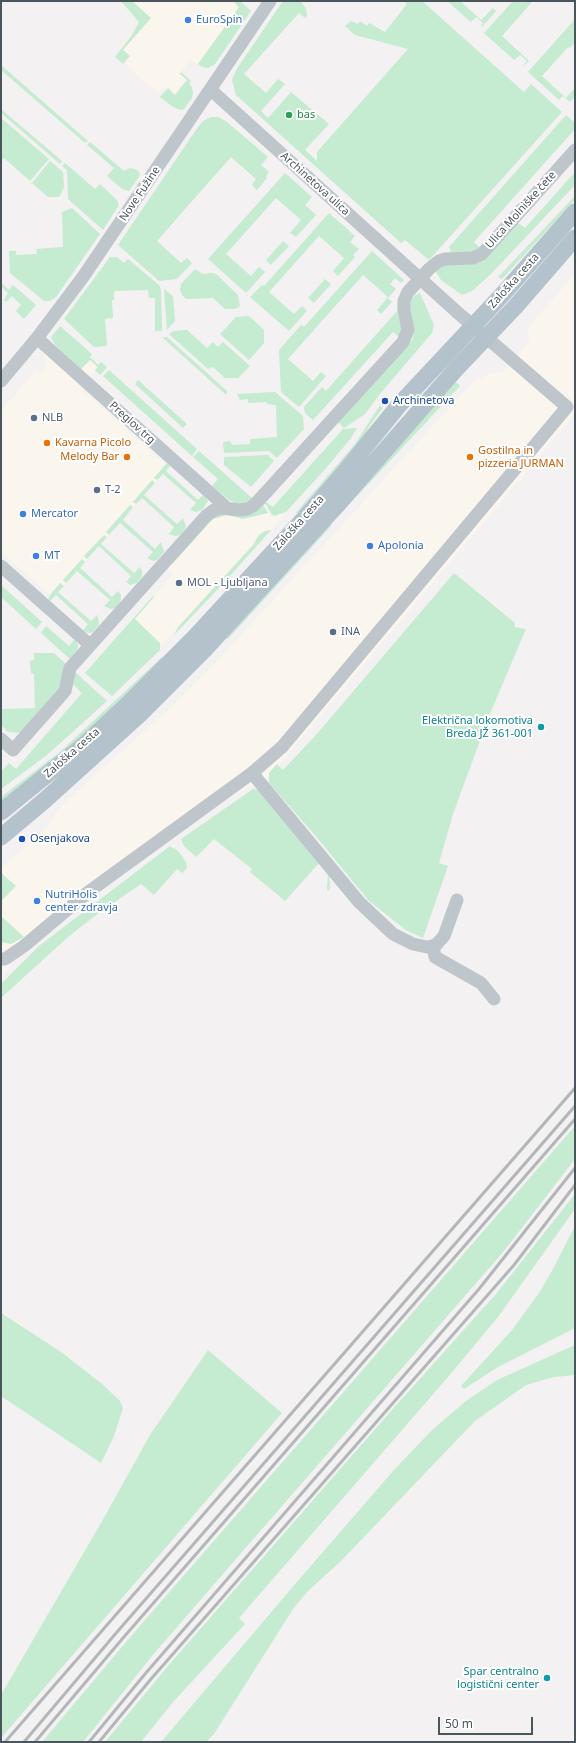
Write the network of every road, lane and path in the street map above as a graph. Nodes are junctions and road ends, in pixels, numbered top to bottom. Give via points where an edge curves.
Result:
1 (270, 1) edge
2 (210, 90) junction
3 (575, 150) edge
4 (575, 212) edge
5 (575, 238) edge
6 (420, 278) junction
7 (473, 326) junction
8 (486, 337) junction
9 (37, 338) junction
10 (1, 381) edge
11 (571, 403) edge
12 (227, 508) junction
13 (1, 566) edge
14 (90, 645) junction
15 (1, 739) edge
16 (252, 773) junction
17 (1, 812) edge
18 (1, 836) edge
19 (457, 900) dead end
20 (433, 946) junction
21 (1, 959) edge
22 (494, 999) dead end

1 - 2 street, Nove Fužine
2 - 6 street, Archinetova ulica
2 - 9 street, Nove Fužine via 87,271
3 - 6 street, Ulica Molniške čete via 482,254 473,258 450,258 439,261
4 - 7 main road, Zaloška cesta
5 - 8 main road, Zaloška cesta
6 - 7 street, Archinetova ulica
6 - 12 street via 404,301 408,330 406,338 253,506 240,510
7 - 8 street, Archinetova ulica
7 - 17 main road, Zaloška cesta via 400,404 343,474 182,651 85,744
8 - 11 street
8 - 18 main road, Zaloška cesta via 205,649 139,715
9 - 10 street, Nove Fužine
9 - 12 street, Preglov trg
11 - 16 street via 293,736
12 - 14 street via 214,510 206,516
13 - 14 street
14 - 15 street via 68,671 65,691 13,750
16 - 20 street via 359,902 393,934 413,944
16 - 21 street via 87,893 24,946
19 - 20 street via 444,936
20 - 22 street via 435,957 481,983

